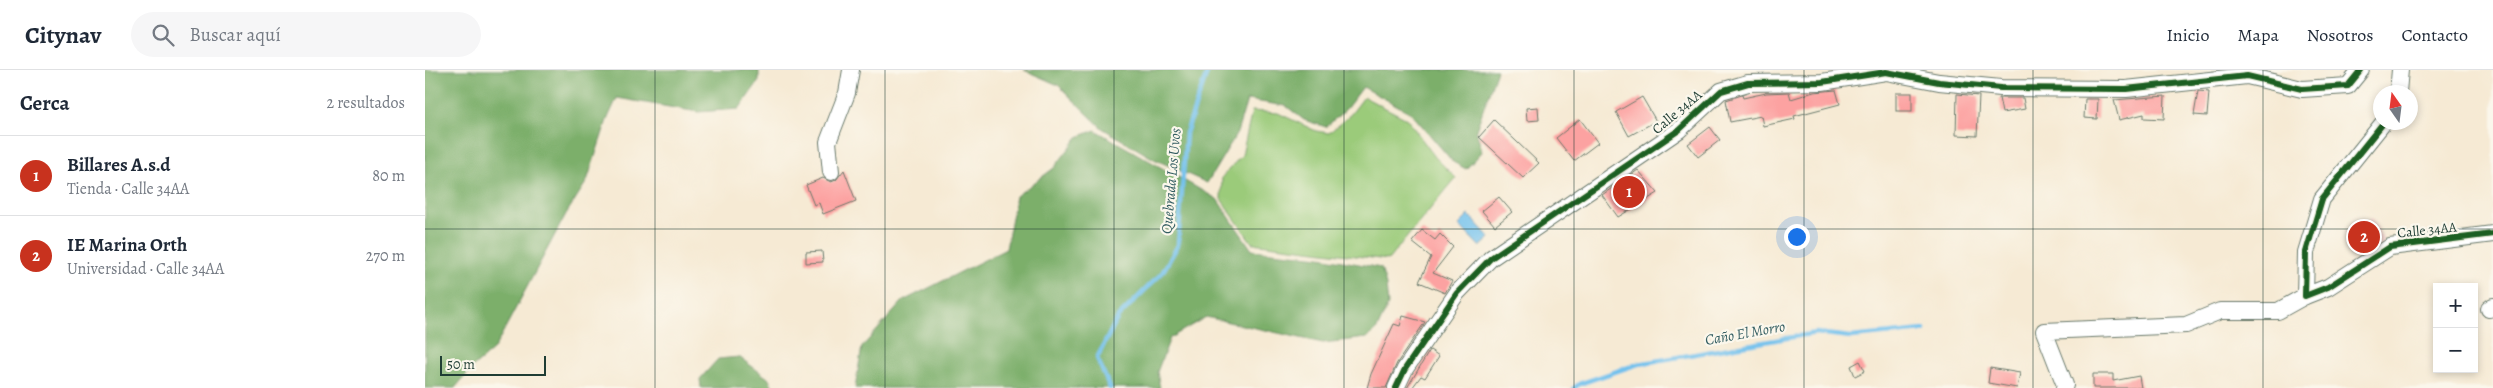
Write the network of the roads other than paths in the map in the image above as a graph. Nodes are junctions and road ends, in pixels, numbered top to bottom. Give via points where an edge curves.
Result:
1 (851, 70) edge
2 (2361, 70) edge
3 (2400, 70) edge
4 (2399, 85) edge
5 (2378, 130) edge
6 (831, 172) dead end
7 (2493, 234) edge
8 (2305, 296) junction
9 (1395, 388) edge
10 (2064, 388) edge

1 - 6 street via 847,93 828,142
2 - 9 street, Calle 34AA via 2348,86 2301,89 2247,76 2127,89 2001,88 1939,82 1886,72 1822,82 1748,83 1721,91 1679,130 1491,258 1457,293 1405,368
3 - 4 street
5 - 8 street via 2321,199 2306,252
7 - 8 street, Calle 34AA via 2390,247 2328,287
8 - 10 street, Calle 34AA via 2278,311 2220,311 2186,325 2044,331

